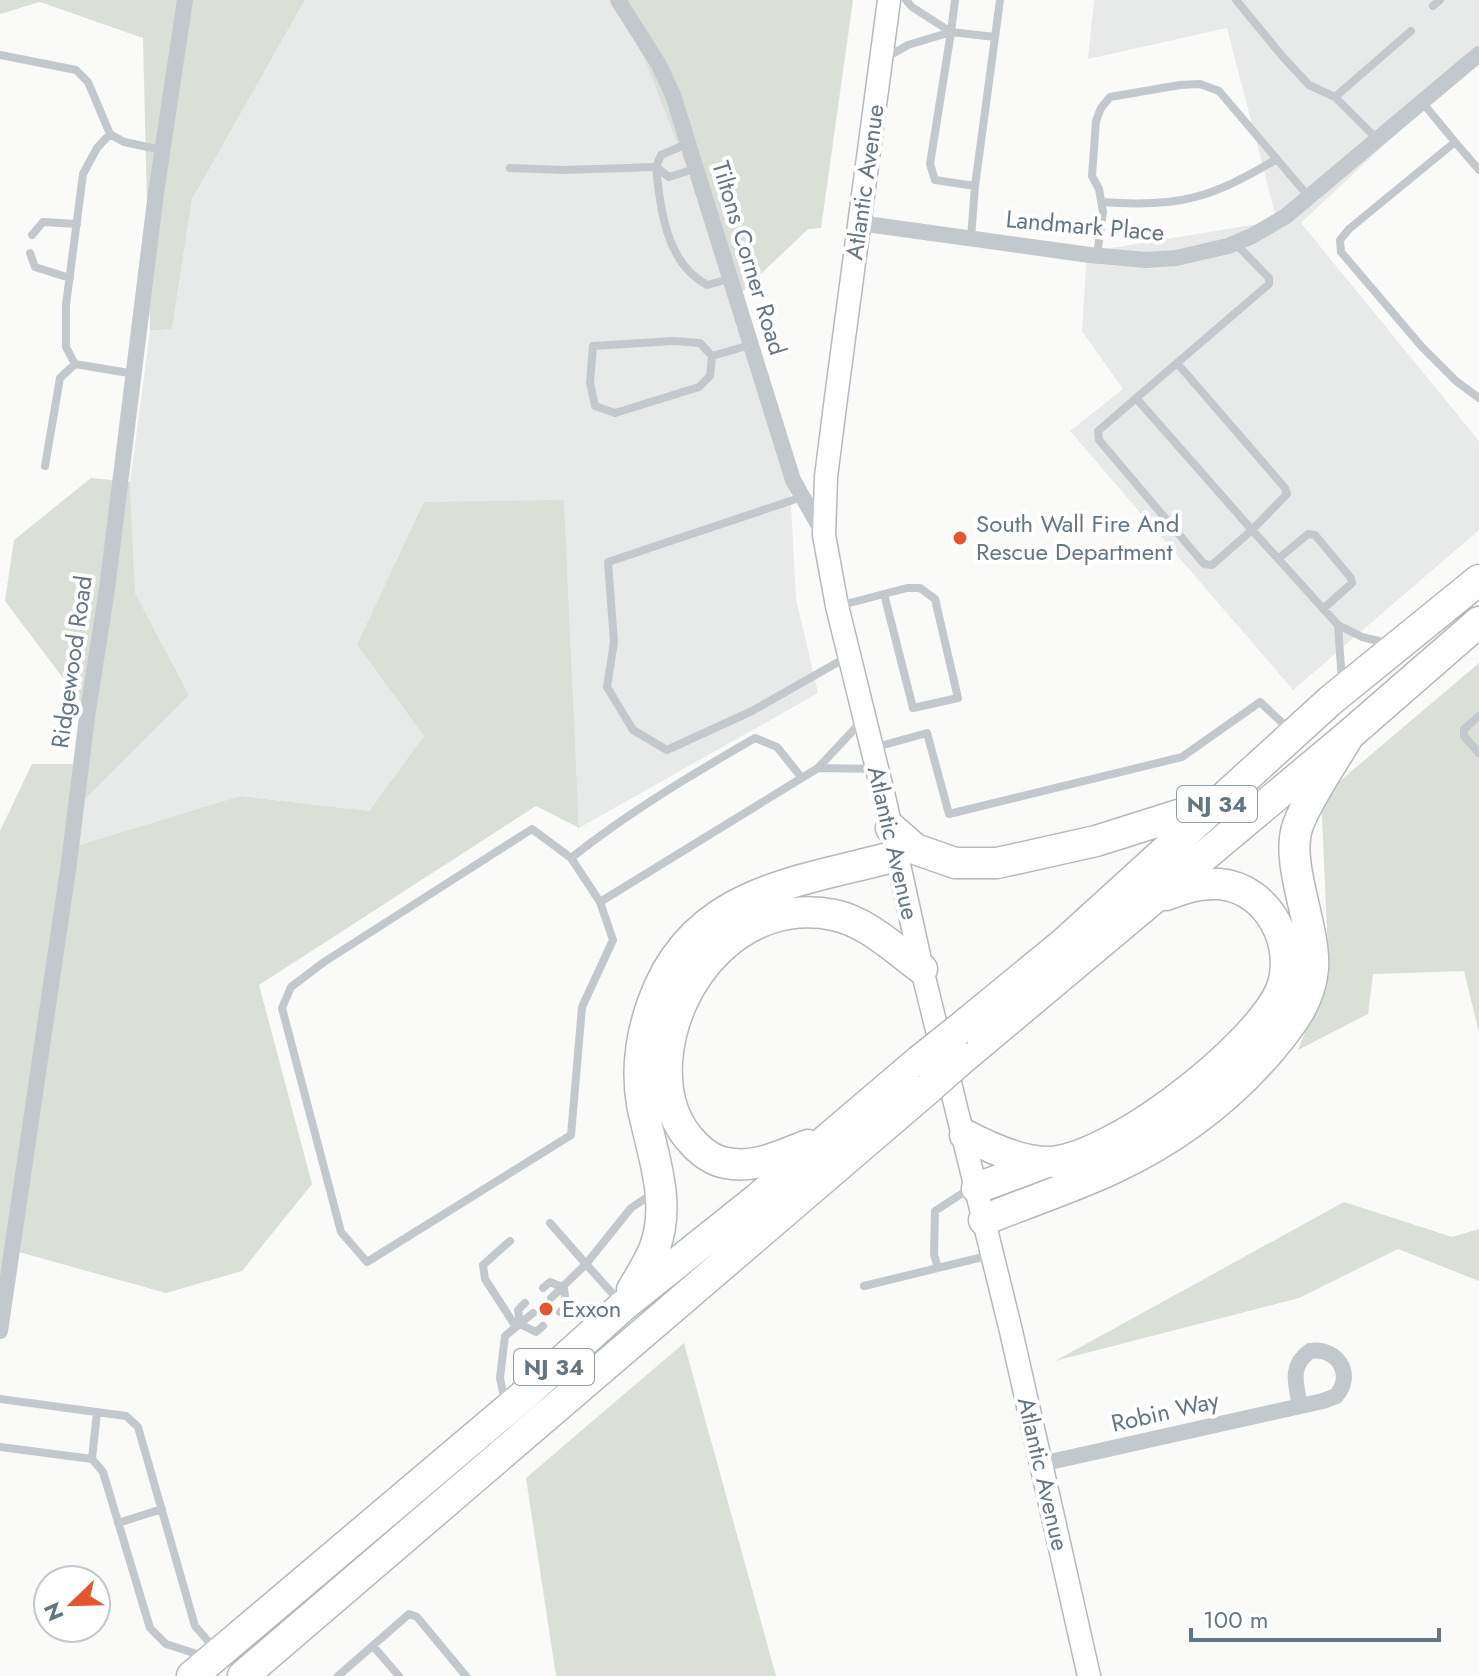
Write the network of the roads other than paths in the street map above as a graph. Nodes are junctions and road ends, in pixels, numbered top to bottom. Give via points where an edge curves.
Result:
1 (185, 0) edge
2 (618, 0) edge
3 (889, 0) edge
4 (906, 0) edge
5 (955, 0) edge
6 (1000, 0) edge
7 (1236, 0) edge
8 (1411, 31) dead end
9 (951, 32) junction
10 (995, 37) junction
11 (0, 55) edge
12 (1477, 59) edge
13 (881, 60) junction
14 (1335, 97) junction
15 (1422, 102) junction
16 (110, 134) junction
17 (1378, 140) junction
18 (1455, 142) junction
19 (690, 143) junction
20 (163, 150) junction
21 (1277, 159) junction
22 (656, 167) junction
23 (510, 168) dead end
24 (697, 168) junction
25 (1479, 170) edge
26 (975, 186) junction
27 (1309, 197) junction
28 (1102, 202) junction
29 (859, 223) junction
30 (77, 224) junction
31 (32, 235) dead end
32 (971, 238) junction
33 (1235, 243) junction
34 (30, 253) dead end
35 (1097, 255) junction
36 (70, 278) junction
37 (729, 279) junction
38 (750, 345) junction
39 (712, 356) junction
40 (1177, 363) junction
41 (75, 364) junction
42 (135, 374) junction
43 (1136, 398) junction
44 (1479, 398) edge
45 (45, 466) dead end
46 (803, 497) junction
47 (1252, 530) junction
48 (824, 535) junction
49 (1278, 559) junction
50 (1479, 580) edge
51 (884, 594) junction
52 (837, 606) junction
53 (1323, 609) junction
54 (1479, 622) edge
55 (1338, 625) junction
56 (1400, 646) junction
57 (849, 655) junction
58 (1343, 691) junction
59 (1479, 716) edge
60 (864, 718) junction
61 (1294, 734) junction
62 (1349, 735) junction
63 (1479, 753) edge
64 (874, 759) junction
65 (818, 768) junction
66 (802, 778) junction
67 (1219, 802) junction
68 (893, 842) junction
69 (571, 858) junction
70 (600, 902) junction
71 (1150, 902) junction
72 (922, 969) junction
73 (960, 1044) junction
74 (924, 1075) junction
75 (965, 1135) junction
76 (829, 1137) junction
77 (1047, 1162) junction
78 (977, 1186) junction
79 (660, 1188) junction
80 (984, 1220) junction
81 (550, 1223) dead end
82 (510, 1241) dead end
83 (992, 1255) junction
84 (586, 1264) junction
85 (938, 1267) junction
86 (864, 1286) dead end
87 (543, 1288) dead end
88 (564, 1288) junction
89 (551, 1298) dead end
90 (525, 1303) dead end
91 (623, 1306) junction
92 (560, 1312) dead end
93 (533, 1313) dead end
94 (518, 1325) junction
95 (543, 1326) dead end
96 (0, 1331) edge
97 (0, 1399) edge
98 (1300, 1406) dead end
99 (506, 1410) junction
100 (97, 1412) junction
101 (0, 1447) edge
102 (92, 1459) junction
103 (1041, 1464) junction
104 (162, 1509) junction
105 (118, 1523) junction
106 (373, 1646) junction
107 (206, 1664) edge
108 (243, 1676) edge
109 (338, 1676) edge
110 (399, 1676) edge
111 (466, 1676) edge
112 (1089, 1676) edge

1 - 20 street, Ridgewood Road
2 - 19 street, Tiltons Corner Road via 659,65
3 - 13 main road, Atlantic Avenue
4 - 9 lane
5 - 9 lane
6 - 10 lane
7 - 14 lane via 1309,85
8 - 14 lane
9 - 10 lane
9 - 13 lane
9 - 26 lane via 930,164 935,180
10 - 26 lane
11 - 16 lane via 76,70 88,82
12 - 15 street, Landmark Place
13 - 29 main road, Atlantic Avenue
14 - 17 lane
15 - 17 street, Landmark Place
15 - 18 lane
16 - 20 lane
16 - 30 lane via 83,174
17 - 27 street, Landmark Place
18 - 25 lane
18 - 44 lane via 1349,229 1340,240 1341,252 1456,381
19 - 22 lane via 661,155
19 - 24 street, Tiltons Corner Road
20 - 42 street, Ridgewood Road
21 - 27 lane
21 - 28 lane via 1235,184 1182,201
21 - 28 lane via 1219,91 1200,84 1180,85 1110,97 1096,121 1092,176
22 - 23 lane
22 - 24 lane via 669,177
22 - 37 lane via 672,245 692,277 707,285
24 - 37 street, Tiltons Corner Road
26 - 32 lane
27 - 33 street, Landmark Place
28 - 35 lane
29 - 32 street, Landmark Place
29 - 48 main road, Atlantic Avenue via 828,461
30 - 31 lane via 43,222
30 - 36 lane
32 - 35 street, Landmark Place
33 - 35 street, Landmark Place via 1176,258
33 - 40 lane via 1269,284
34 - 36 lane via 35,267
36 - 41 lane via 66,347
37 - 38 street, Tiltons Corner Road
38 - 39 lane
38 - 46 street, Tiltons Corner Road
39 - 39 lane via 700,343 593,346 590,383 595,406 615,413 699,387 710,376
40 - 43 lane
40 - 47 lane via 1285,488 1287,494
41 - 42 lane
41 - 45 lane via 60,378
42 - 96 street, Ridgewood Road
43 - 47 lane
43 - 47 lane via 1098,431 1099,440 1204,564 1212,565
46 - 48 street, Tiltons Corner Road
46 - 57 lane via 608,562 614,642 607,687 633,730 667,750 752,711
47 - 49 lane
48 - 52 main road, Atlantic Avenue
49 - 53 lane
49 - 53 lane via 1308,534 1315,535 1352,583
50 - 56 highway, NJ 34
51 - 51 lane via 920,588 935,599 958,698 913,708
51 - 52 lane
52 - 57 main road, Atlantic Avenue
53 - 55 lane
54 - 62 highway, NJ 34
55 - 56 lane
55 - 58 lane
56 - 58 highway, NJ 34
57 - 60 main road, Atlantic Avenue
58 - 61 highway, NJ 34
59 - 63 lane via 1464,729 1464,736
60 - 64 main road, Atlantic Avenue
60 - 65 lane
61 - 64 lane via 1260,702 1182,757 949,814 927,733
61 - 67 highway, NJ 34
62 - 71 highway, NJ 34
62 - 80 highway via 1298,826 1297,864 1313,964 1304,1004 1291,1026 1232,1090 1167,1139 1110,1170
64 - 65 lane
64 - 68 main road, Atlantic Avenue
65 - 66 lane
66 - 69 lane via 777,747 755,738
66 - 70 lane
67 - 68 highway via 1096,841 997,863 955,863
67 - 73 highway, NJ 34
68 - 72 main road, Atlantic Avenue
68 - 79 highway via 748,897 711,919 666,972 651,1006 639,1069
69 - 70 lane
69 - 70 lane via 532,829 291,987 282,1008 341,1232 367,1262 571,1135 582,1007 613,940
71 - 73 highway, NJ 34
71 - 77 highway via 1192,885 1222,884 1253,897 1280,929 1286,961 1280,991 1235,1050 1158,1114 1082,1153
72 - 75 main road, Atlantic Avenue
72 - 76 highway via 862,926 834,915 805,912 774,917 730,939 687,991 673,1026 667,1069 672,1112 685,1135 710,1158 740,1165 761,1163
73 - 74 highway, NJ 34, bridge
74 - 76 highway, NJ 34
74 - 108 highway, NJ 34
75 - 77 highway
75 - 78 main road, Atlantic Avenue
76 - 91 highway, NJ 34
77 - 78 highway
78 - 80 main road, Atlantic Avenue
78 - 85 lane via 935,1211
79 - 84 lane via 631,1208
79 - 91 highway via 655,1246
80 - 83 main road, Atlantic Avenue
81 - 84 lane
82 - 94 lane via 483,1265 485,1279
83 - 85 lane
83 - 103 main road, Atlantic Avenue
84 - 88 lane
84 - 91 lane
85 - 86 lane
87 - 88 lane via 550,1282
88 - 89 lane
88 - 92 lane via 566,1306
90 - 94 lane via 518,1310
91 - 99 highway, NJ 34
93 - 94 lane
94 - 95 lane via 536,1332
94 - 99 lane via 505,1336 500,1378
97 - 100 lane
98 - 103 street, Robin Way
99 - 107 highway, NJ 34
100 - 102 lane
100 - 104 lane via 126,1416 138,1427
101 - 102 lane
102 - 105 lane via 103,1472
103 - 112 main road, Atlantic Avenue
104 - 105 lane
104 - 107 lane
105 - 107 lane via 150,1628 166,1644 197,1654
106 - 109 lane
106 - 110 lane
106 - 111 lane via 409,1614

